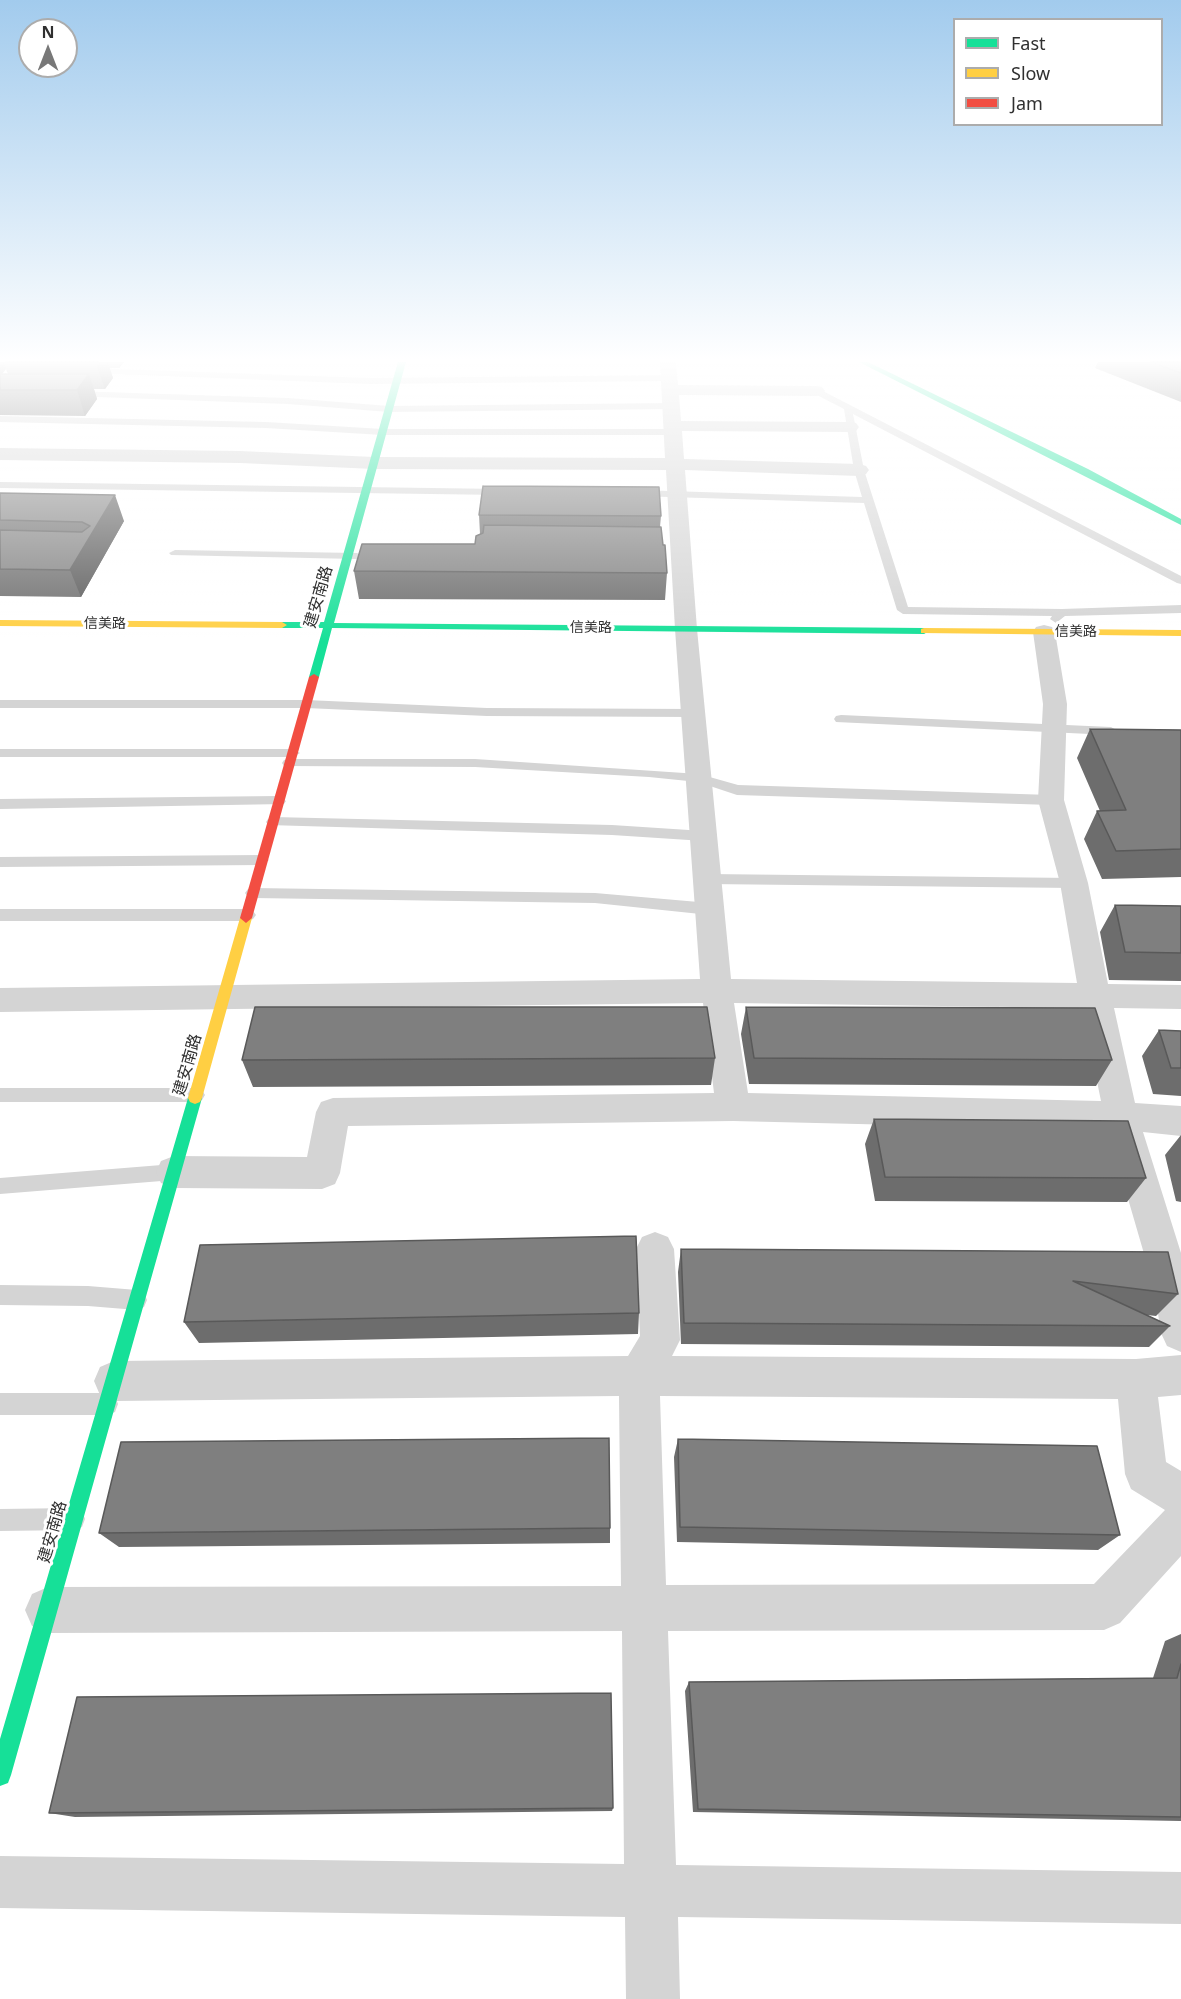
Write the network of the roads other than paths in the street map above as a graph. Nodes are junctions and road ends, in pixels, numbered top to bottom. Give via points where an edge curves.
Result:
1 (103, 455) edge
2 (376, 455) edge
3 (674, 455) edge
4 (856, 455) edge
5 (939, 455) edge
6 (1053, 455) edge
7 (374, 463) junction
8 (675, 464) junction
9 (859, 470) junction
10 (0, 485) edge
11 (366, 490) junction
12 (510, 492) edge
13 (629, 493) edge
14 (677, 494) junction
15 (868, 500) junction
16 (1181, 522) edge
17 (175, 553) dead end
18 (348, 555) junction
19 (371, 556) edge
20 (1181, 581) edge
21 (1181, 609) edge
22 (0, 623) edge
23 (1053, 623) junction
24 (328, 626) junction
25 (686, 629) junction
26 (1181, 633) edge
27 (0, 704) edge
28 (306, 704) junction
29 (693, 713) junction
30 (841, 719) dead end
31 (1054, 729) junction
32 (1123, 732) edge
33 (0, 753) edge
34 (291, 758) junction
35 (699, 778) junction
36 (1051, 800) junction
37 (279, 801) junction
38 (0, 804) edge
39 (273, 822) junction
40 (704, 836) junction
41 (262, 860) junction
42 (0, 862) edge
43 (707, 879) junction
44 (1074, 883) junction
45 (253, 893) junction
46 (710, 909) junction
47 (0, 915) edge
48 (248, 915) junction
49 (717, 991) junction
50 (1095, 996) junction
51 (1181, 997) edge
52 (224, 998) junction
53 (0, 1000) edge
54 (0, 1095) edge
55 (196, 1095) junction
56 (733, 1107) junction
57 (1121, 1116) junction
58 (1181, 1121) edge
59 (174, 1172) junction
60 (0, 1186) edge
61 (655, 1249) dead end
62 (0, 1295) edge
63 (137, 1300) junction
64 (1181, 1333) edge
65 (1181, 1375) edge
66 (639, 1376) junction
67 (1136, 1379) junction
68 (111, 1392) junction
69 (0, 1404) edge
70 (1181, 1495) edge
71 (74, 1519) junction
72 (0, 1520) edge
73 (1181, 1524) edge
74 (644, 1607) junction
75 (48, 1610) junction
76 (0, 1685) edge
77 (26, 1686) junction
78 (0, 1775) edge
79 (0, 1882) edge
80 (651, 1890) junction
81 (1181, 1898) edge
82 (653, 1999) edge

1 - 7 street
2 - 7 street, 建安南路
3 - 8 street
4 - 9 lane
5 - 20 lane
6 - 16 street
7 - 8 street
7 - 11 street, 建安南路
8 - 9 street
8 - 14 street
9 - 15 lane
10 - 11 lane
11 - 12 lane
11 - 18 street, 建安南路
13 - 14 lane
14 - 15 lane
14 - 25 street via 675,549
15 - 23 lane via 903,610
17 - 18 lane
18 - 19 lane
18 - 24 street, 建安南路
21 - 23 lane
22 - 24 street, 信美路
23 - 25 street, 信美路
23 - 26 street, 信美路
23 - 31 street
24 - 25 street, 信美路
24 - 28 street, 建安南路
25 - 29 street
27 - 28 lane
28 - 29 lane via 486,712
28 - 34 street, 建安南路
29 - 35 street
30 - 31 lane
31 - 32 lane
31 - 36 street
33 - 34 lane
34 - 35 lane via 475,763
34 - 37 street, 建安南路
35 - 36 lane via 736,790
35 - 40 street
36 - 44 street
37 - 38 lane
37 - 39 street, 建安南路
39 - 40 lane
39 - 41 street, 建安南路
40 - 43 street
41 - 42 lane
41 - 45 street, 建安南路
43 - 44 lane
43 - 46 street
44 - 50 street
45 - 46 lane via 595,897
45 - 48 street, 建安南路
46 - 49 street
47 - 48 lane
48 - 52 street, 建安南路
49 - 50 street
49 - 52 street
49 - 56 street
50 - 51 street
50 - 57 street
52 - 53 street
52 - 55 street, 建安南路
54 - 55 lane
55 - 59 street, 建安南路
56 - 57 street
56 - 59 street via 333,1112 322,1173
57 - 58 street
57 - 64 street via 1173,1288
59 - 60 lane
59 - 63 street, 建安南路
61 - 66 street via 660,1340
62 - 63 lane
63 - 68 street, 建安南路
65 - 67 street
66 - 67 street
66 - 68 street
66 - 74 street
67 - 70 street via 1146,1474
68 - 69 lane
68 - 71 street, 建安南路
71 - 72 lane
71 - 75 street, 建安南路
73 - 74 street via 1104,1607
74 - 75 street
74 - 80 street
75 - 77 street, 建安南路
76 - 77 lane
77 - 78 street, 建安南路
79 - 80 street
80 - 81 street
80 - 82 street

